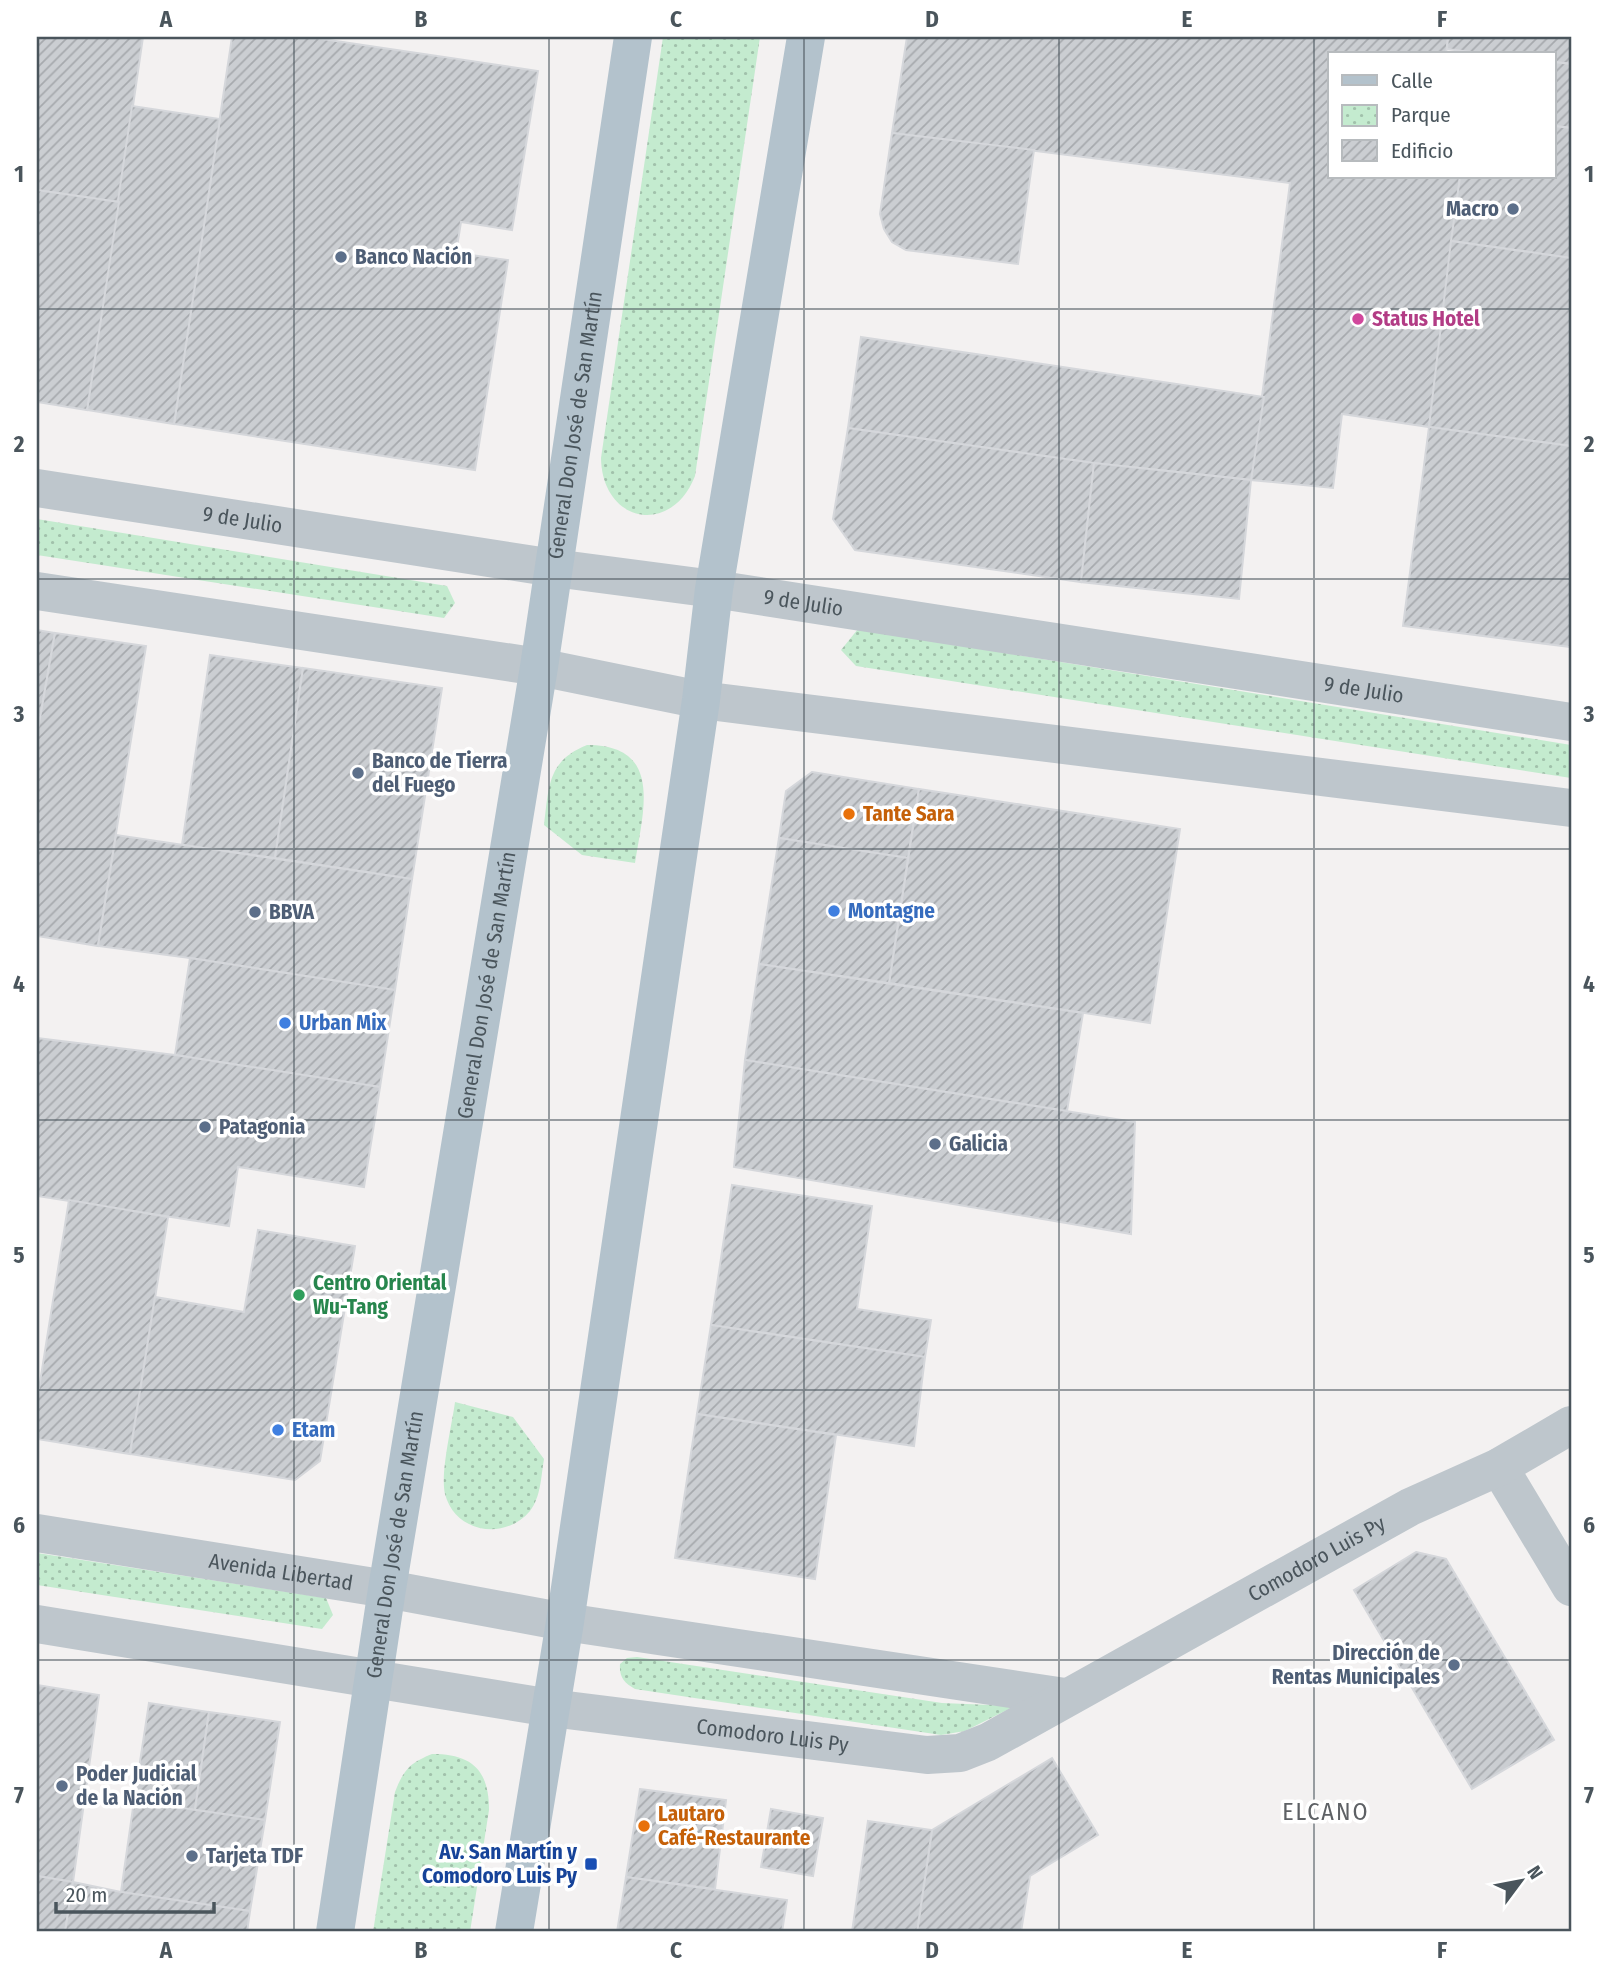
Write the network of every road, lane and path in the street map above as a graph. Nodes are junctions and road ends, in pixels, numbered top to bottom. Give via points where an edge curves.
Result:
1 (634, 37) edge
2 (806, 37) edge
3 (37, 488) edge
4 (554, 568) junction
5 (714, 589) junction
6 (37, 590) edge
7 (539, 667) junction
8 (701, 700) junction
9 (1571, 722) edge
10 (1571, 808) edge
11 (1571, 1425) edge
12 (1499, 1467) junction
13 (37, 1533) edge
14 (1571, 1587) edge
15 (387, 1589) junction
16 (565, 1622) junction
17 (37, 1624) edge
18 (374, 1678) junction
19 (1065, 1697) junction
20 (551, 1708) junction
21 (335, 1932) edge
22 (514, 1932) edge

1 - 4 main road, General Don José de San Martín
2 - 5 main road
3 - 4 street, 9 de Julio
4 - 5 street, 9 de Julio
4 - 7 main road, General Don José de San Martín
5 - 8 main road
5 - 9 street, 9 de Julio
6 - 7 street
7 - 8 street
7 - 15 main road, General Don José de San Martín
8 - 10 street
8 - 16 main road
11 - 12 street, Comodoro Luis Py
12 - 14 street
12 - 19 street, Comodoro Luis Py via 1410,1507
13 - 15 street, Avenida Libertad
15 - 16 street, Avenida Libertad
15 - 18 main road, General Don José de San Martín
16 - 19 street
16 - 20 main road
17 - 18 street
18 - 20 street
18 - 21 main road, General Don José de San Martín
19 - 20 street, Comodoro Luis Py via 988,1742 960,1753 927,1755
20 - 22 main road

